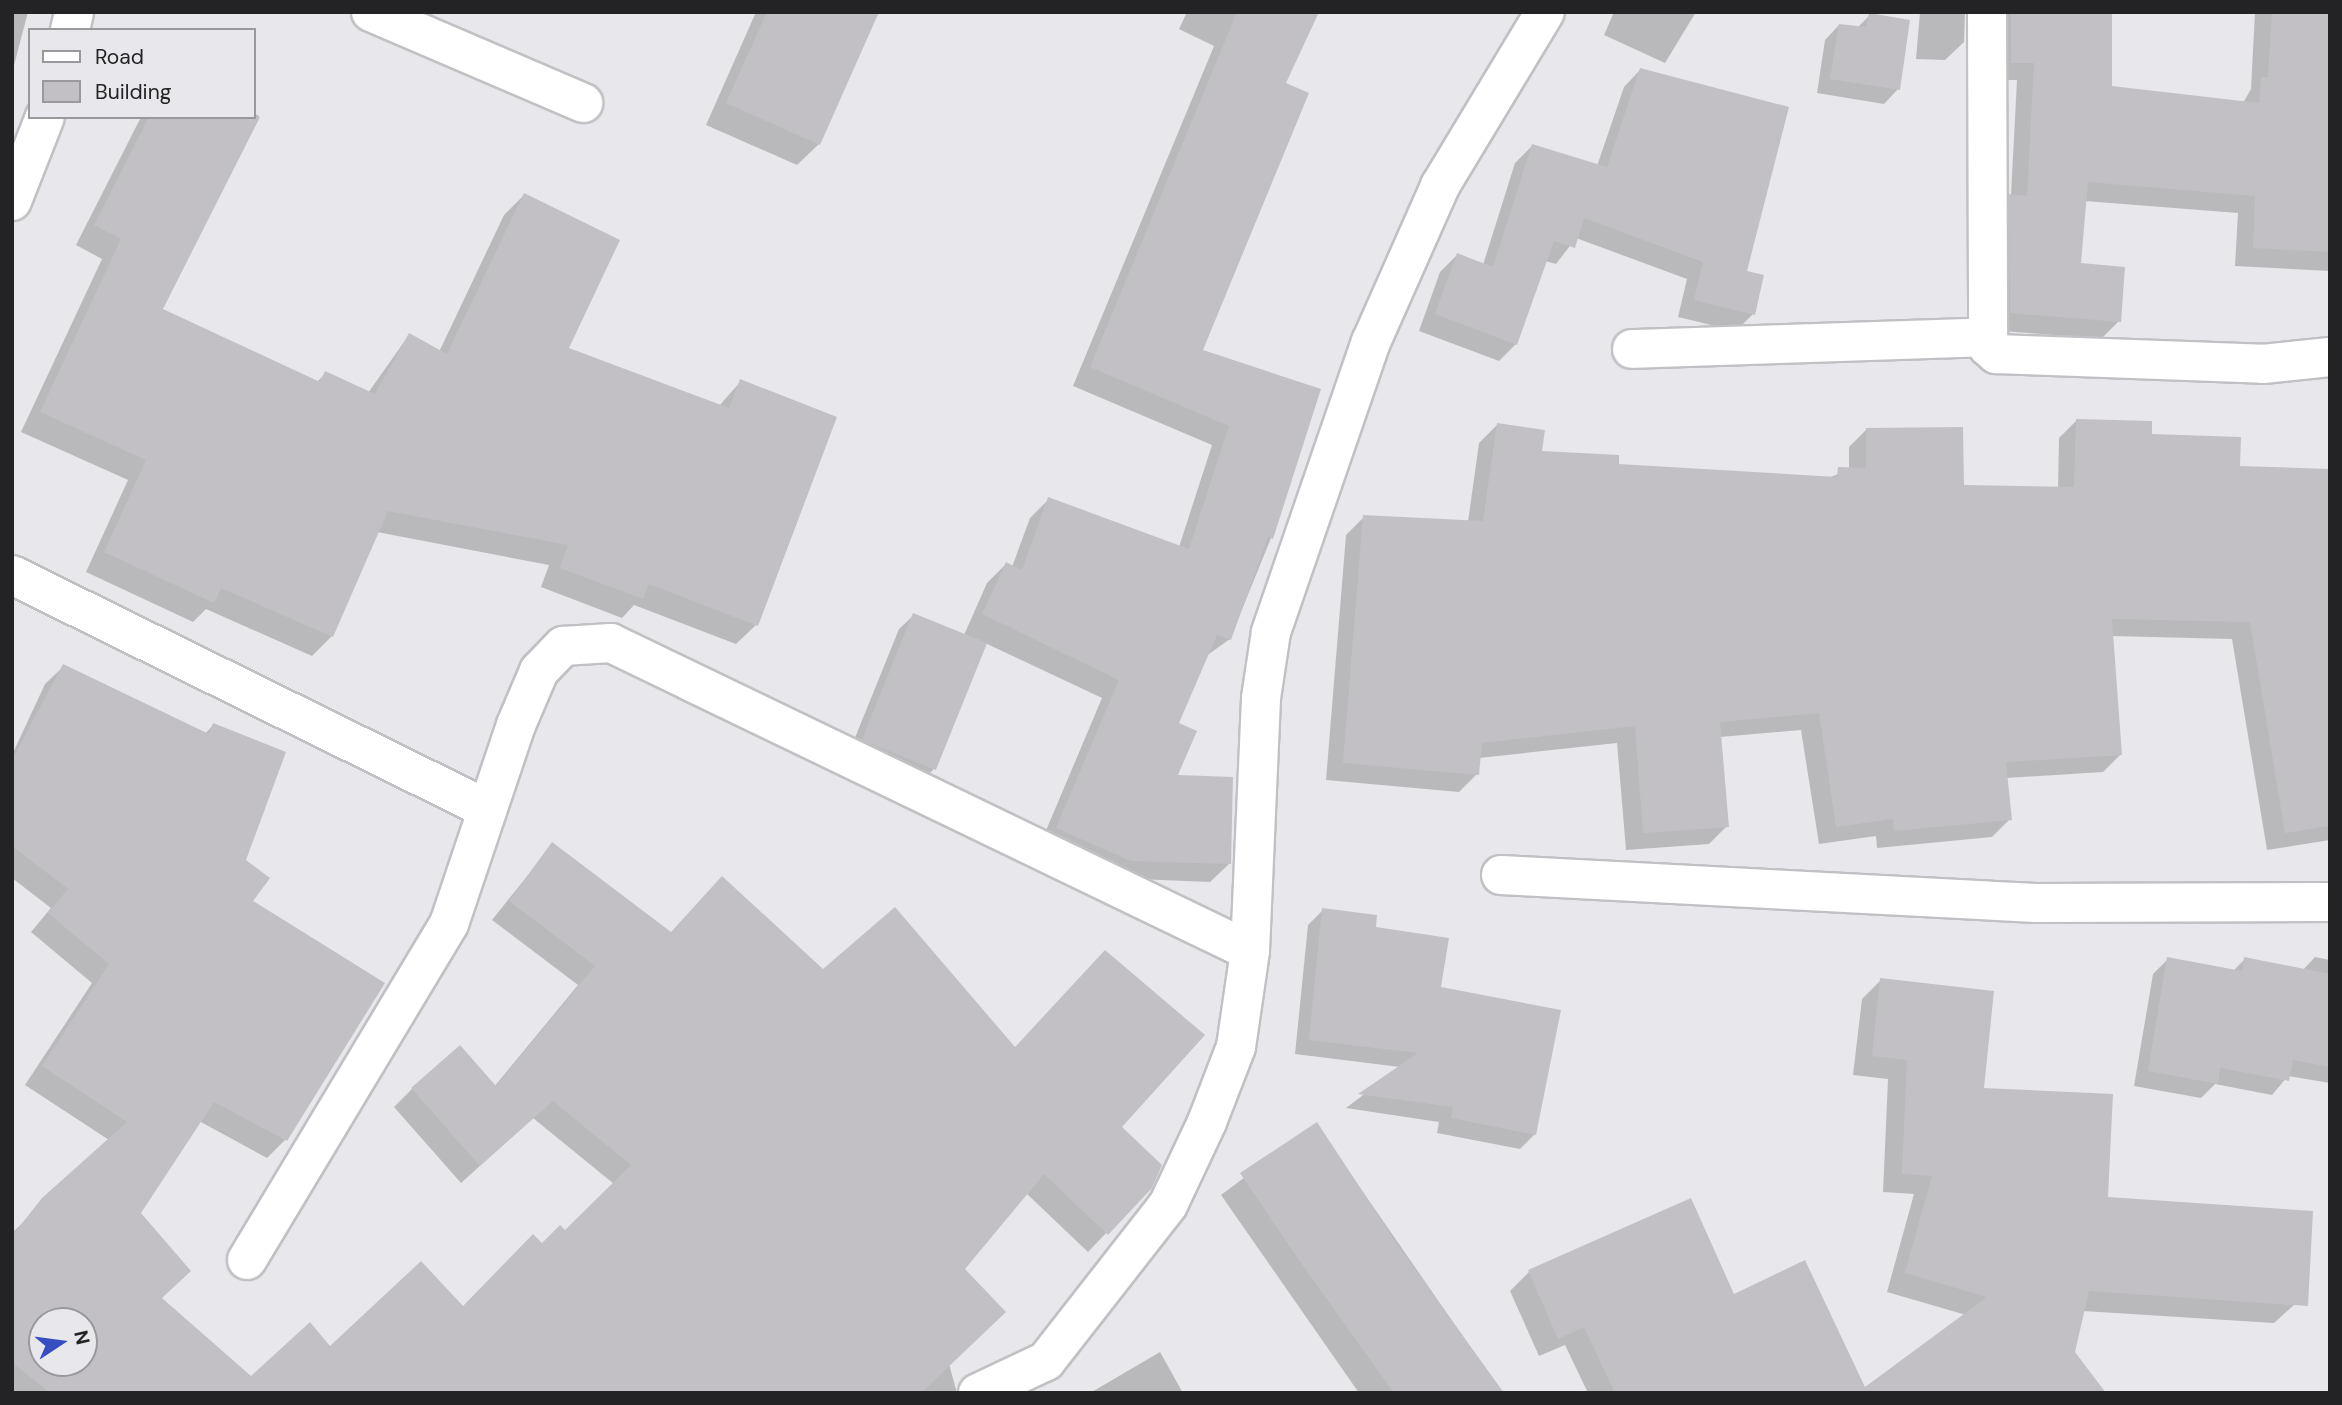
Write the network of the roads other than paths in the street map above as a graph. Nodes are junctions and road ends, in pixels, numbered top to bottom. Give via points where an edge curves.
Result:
1 (371, 12) edge
2 (1545, 12) edge
3 (1987, 12) edge
4 (583, 103) dead end
5 (44, 119) edge
6 (12, 201) edge
7 (1986, 337) junction
8 (1632, 349) dead end
9 (2330, 357) edge
10 (12, 575) edge
11 (487, 809) junction
12 (1501, 875) dead end
13 (2330, 902) edge
14 (1250, 951) junction
15 (247, 1260) dead end
16 (978, 1393) edge

1 - 4 street
2 - 14 street via 1440,186 1371,342 1271,632 1261,698
3 - 7 street
5 - 6 street
7 - 8 street
7 - 9 street via 1996,354 2263,364
10 - 11 street
11 - 14 street via 539,671 563,646 611,643
11 - 15 street via 449,924
12 - 13 street via 2036,903
14 - 16 street via 1236,1047 1168,1205 1046,1360

